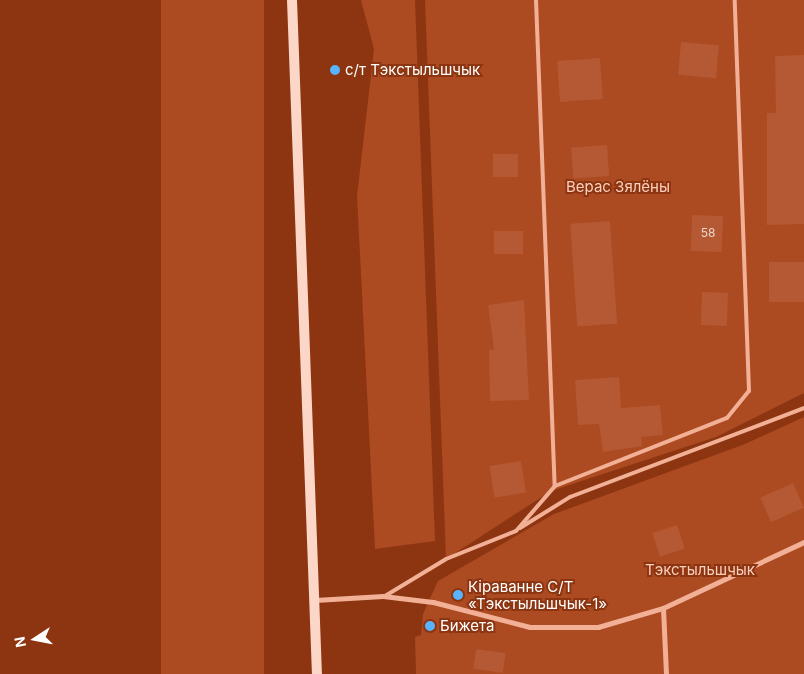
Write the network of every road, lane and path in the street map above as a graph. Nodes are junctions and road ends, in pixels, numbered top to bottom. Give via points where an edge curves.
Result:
1 (292, 0) edge
2 (536, 0) edge
3 (735, 0) edge
4 (804, 408) edge
5 (555, 486) junction
6 (516, 531) junction
7 (804, 542) edge
8 (383, 596) junction
9 (316, 600) junction
10 (663, 608) junction
11 (317, 674) edge
12 (666, 674) edge

1 - 9 main road
2 - 5 lane
3 - 5 lane via 749,391 727,418
4 - 6 lane via 570,497
5 - 6 lane
6 - 8 lane via 446,559
7 - 10 street
8 - 9 street
8 - 10 street via 433,602 530,627 598,627
9 - 11 main road
10 - 12 street

